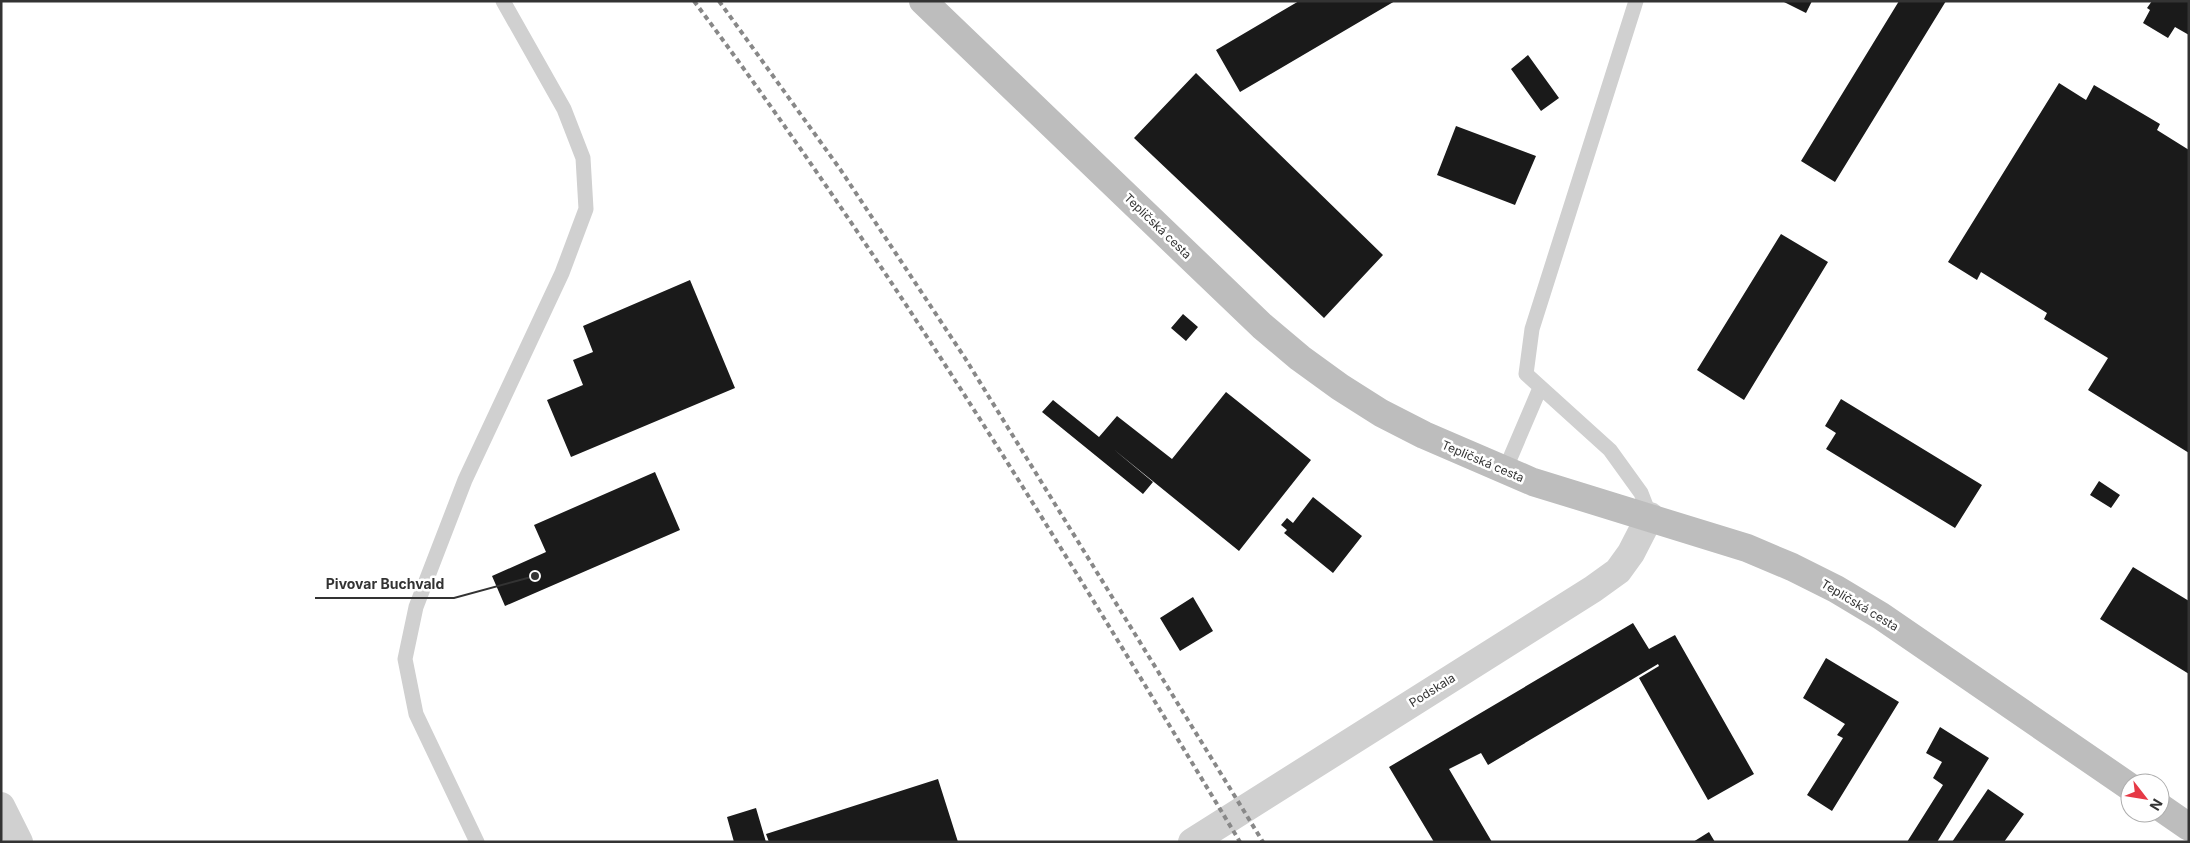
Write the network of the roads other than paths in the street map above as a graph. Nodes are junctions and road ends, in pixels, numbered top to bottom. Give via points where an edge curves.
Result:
1 (503, 1) edge
2 (922, 1) edge
3 (1636, 1) edge
4 (1540, 388) junction
5 (1505, 470) junction
6 (1650, 516) junction
7 (2120, 780) edge
8 (1, 806) edge
9 (2170, 814) edge
10 (2189, 827) edge
11 (19, 842) edge
12 (477, 842) edge
13 (1192, 842) edge

1 - 12 lane via 567,118 583,158 586,208 562,273 465,480 416,607 405,659 416,714
2 - 5 street, Tepličská cesta via 1262,326 1300,358 1381,413
3 - 4 lane via 1532,329 1526,374
4 - 5 lane
4 - 6 lane via 1610,450 1641,493
5 - 6 street, Tepličská cesta via 1533,482
6 - 7 street, Tepličská cesta via 1748,548 1836,589 1881,616
6 - 13 street, Podskala via 1618,571 1593,589
8 - 11 street
9 - 10 street

